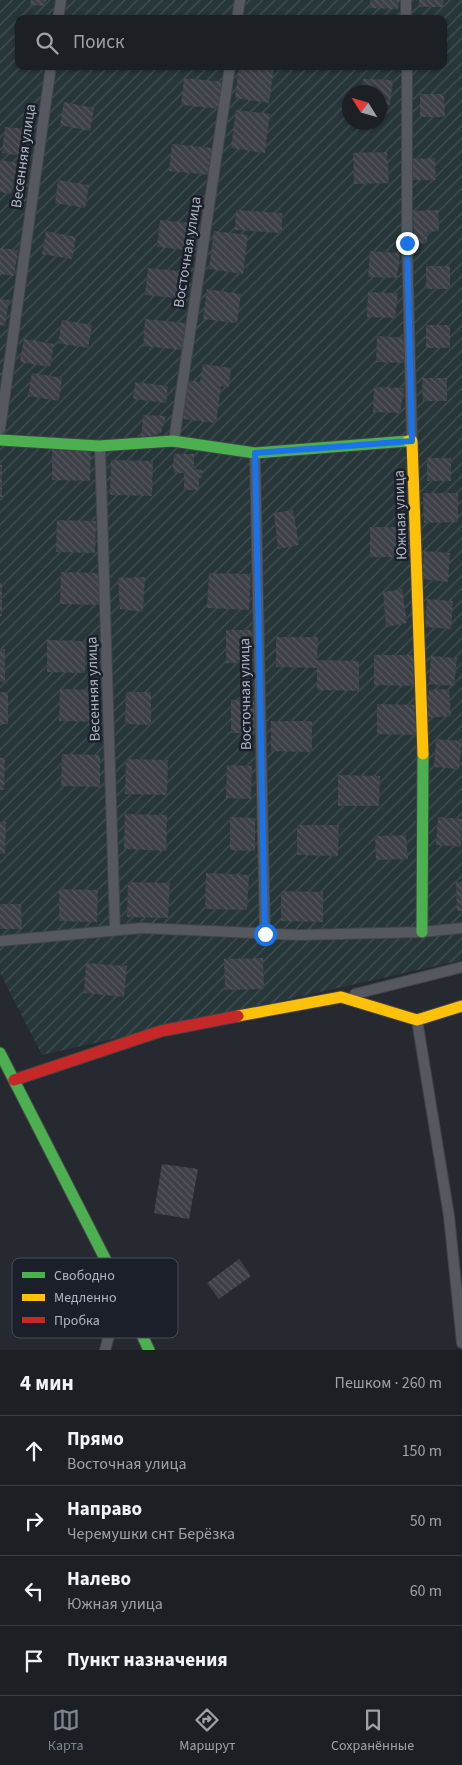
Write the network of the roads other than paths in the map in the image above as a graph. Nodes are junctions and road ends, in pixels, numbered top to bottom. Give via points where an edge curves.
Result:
1 (61, 0) edge
2 (240, 0) edge
3 (406, 0) edge
4 (59, 15) edge
5 (238, 15) edge
6 (406, 15) edge
7 (50, 70) edge
8 (229, 70) edge
9 (407, 70) edge
10 (0, 429) edge
11 (0, 440) edge
12 (173, 441) junction
13 (412, 441) junction
14 (100, 446) junction
15 (255, 453) junction
16 (462, 928) edge
17 (116, 930) junction
18 (422, 932) junction
19 (265, 934) junction
20 (0, 941) edge
21 (462, 967) edge
22 (341, 997) junction
23 (462, 1006) edge
24 (417, 1020) junction
25 (0, 1053) edge
26 (14, 1080) junction
27 (105, 1258) edge
28 (143, 1338) edge
29 (462, 1343) edge
30 (149, 1350) edge

1 - 4 lane
2 - 5 lane
3 - 6 lane
7 - 10 lane, Весенняя улица
8 - 12 lane, Восточная улица
9 - 13 lane, Южная улица
11 - 14 street
12 - 14 street
12 - 15 street
13 - 15 street
13 - 18 street, Южная улица via 423,744
14 - 17 lane, Весенняя улица
15 - 19 lane, Восточная улица
16 - 18 lane
17 - 19 lane via 142,928
17 - 20 lane
18 - 19 lane
21 - 22 lane
22 - 24 street
22 - 26 street via 161,1031
23 - 24 street
24 - 29 lane via 449,1216
25 - 26 street
26 - 27 street
28 - 30 street

